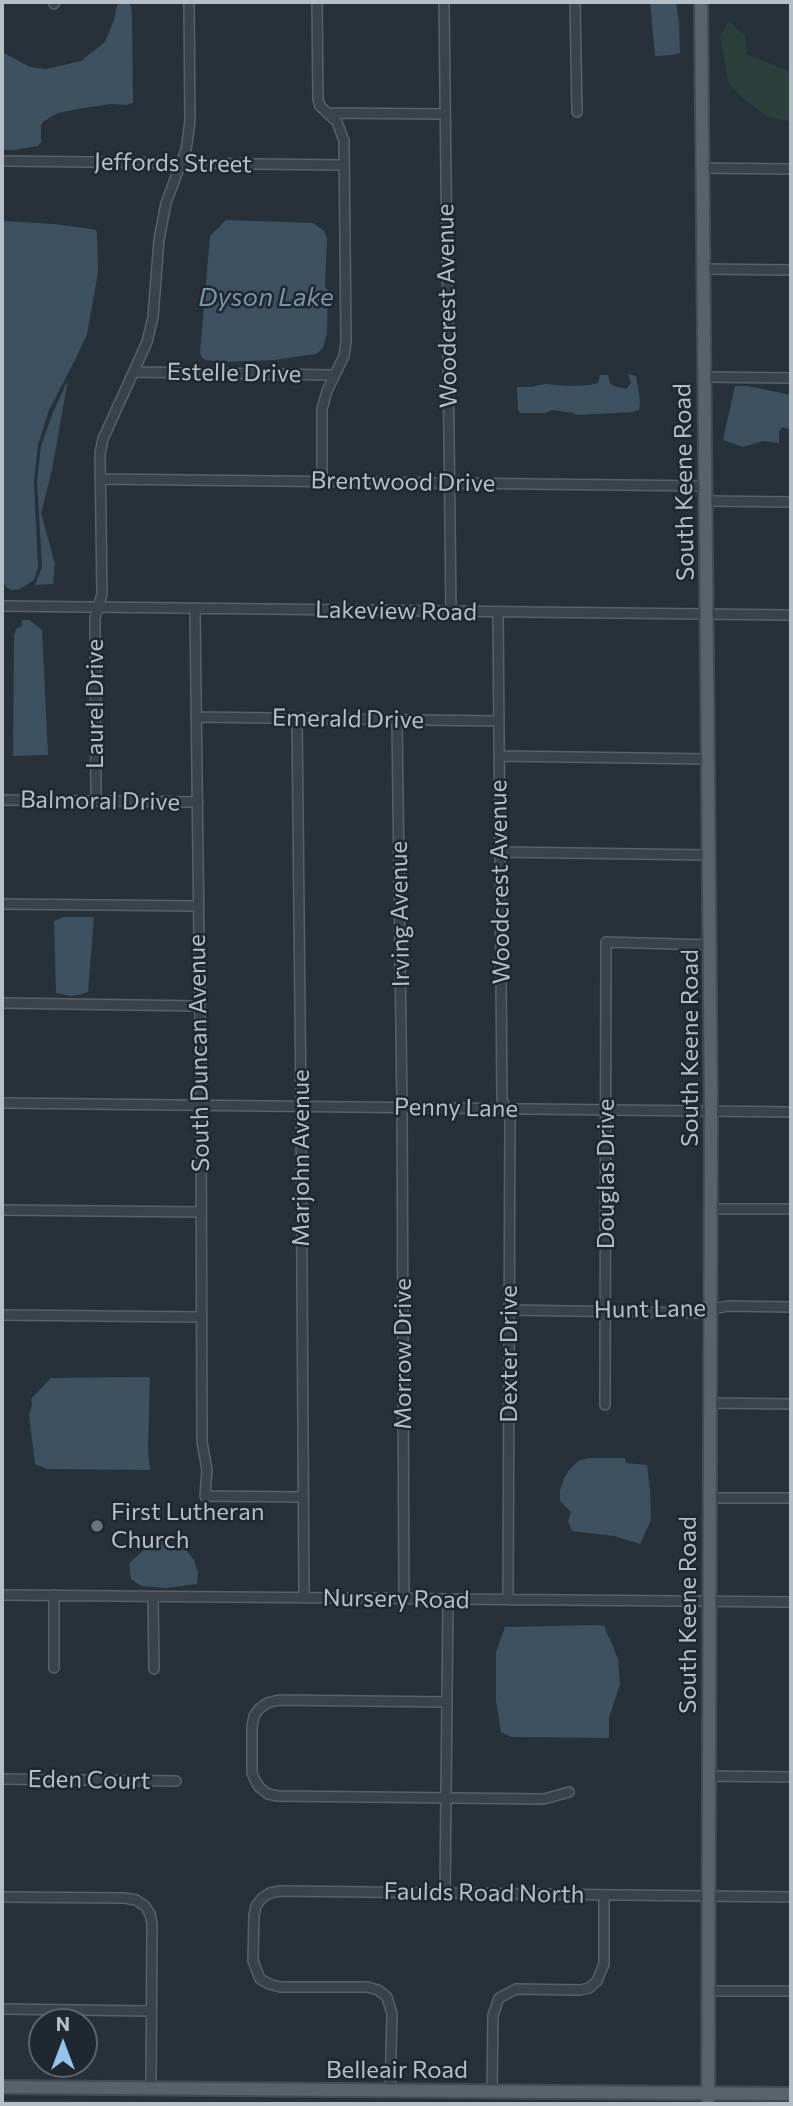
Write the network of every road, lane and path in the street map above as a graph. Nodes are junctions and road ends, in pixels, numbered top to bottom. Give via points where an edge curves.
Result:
1 (189, 2) edge
2 (317, 2) edge
3 (444, 2) edge
4 (575, 2) edge
5 (701, 2) edge
6 (327, 113) junction
7 (577, 113) dead end
8 (444, 114) junction
9 (2, 161) edge
10 (181, 163) junction
11 (344, 165) junction
12 (702, 168) junction
13 (791, 169) edge
14 (703, 269) junction
15 (791, 270) edge
16 (134, 372) junction
17 (334, 375) junction
18 (704, 377) junction
19 (791, 378) edge
20 (100, 478) junction
21 (322, 481) junction
22 (450, 483) junction
23 (706, 486) junction
24 (705, 501) junction
25 (791, 502) edge
26 (2, 606) edge
27 (98, 607) junction
28 (195, 609) junction
29 (451, 611) junction
30 (498, 612) junction
31 (706, 614) junction
32 (791, 615) edge
33 (196, 717) junction
34 (297, 718) junction
35 (397, 720) junction
36 (499, 721) junction
37 (499, 756) junction
38 (708, 759) junction
39 (2, 800) edge
40 (96, 801) junction
41 (198, 802) junction
42 (500, 852) junction
43 (709, 855) junction
44 (2, 904) edge
45 (198, 906) junction
46 (710, 945) junction
47 (2, 1003) edge
48 (199, 1006) junction
49 (2, 1103) edge
50 (201, 1105) junction
51 (301, 1106) junction
52 (402, 1108) junction
53 (506, 1109) junction
54 (607, 1110) junction
55 (711, 1111) junction
56 (791, 1112) edge
57 (711, 1209) junction
58 (791, 1209) edge
59 (2, 1210) edge
60 (201, 1212) junction
61 (791, 1307) edge
62 (710, 1309) junction
63 (509, 1310) junction
64 (606, 1311) junction
65 (2, 1315) edge
66 (201, 1317) junction
67 (710, 1403) junction
68 (791, 1404) edge
69 (605, 1405) dead end
70 (303, 1497) junction
71 (710, 1498) junction
72 (791, 1498) edge
73 (2, 1595) edge
74 (54, 1595) junction
75 (153, 1597) junction
76 (304, 1598) junction
77 (404, 1600) junction
78 (448, 1600) junction
79 (508, 1600) junction
80 (710, 1601) junction
81 (791, 1602) edge
82 (54, 1668) dead end
83 (154, 1669) dead end
84 (447, 1702) junction
85 (709, 1776) junction
86 (791, 1777) edge
87 (2, 1779) edge
88 (176, 1781) dead end
89 (569, 1792) dead end
90 (446, 1797) junction
91 (445, 1892) junction
92 (604, 1895) junction
93 (2, 1897) edge
94 (709, 1897) junction
95 (791, 1897) edge
96 (708, 1991) junction
97 (791, 1991) edge
98 (2, 2009) edge
99 (151, 2011) junction
100 (2, 2087) edge
101 (151, 2088) junction
102 (390, 2091) junction
103 (492, 2091) junction
104 (791, 2094) edge
105 (708, 2100) edge

1 - 10 street via 190,121
2 - 6 street via 317,99
3 - 8 street, Woodcrest Avenue
4 - 7 street
5 - 12 main road, South Keene Road
6 - 8 street
6 - 11 street via 341,130
8 - 22 street, Woodcrest Avenue
9 - 10 street, Jeffords Street
10 - 11 street, Jeffords Street
10 - 16 street via 159,240 150,330
11 - 17 street via 346,342
12 - 13 street
12 - 14 main road, South Keene Road
14 - 15 street
14 - 18 main road, South Keene Road
16 - 17 street, Estelle Drive
16 - 20 street via 103,439
17 - 21 street via 322,409
18 - 19 street
18 - 23 main road, South Keene Road
20 - 21 street, Brentwood Drive
20 - 27 street via 102,594
21 - 22 street, Brentwood Drive
22 - 23 street, Brentwood Drive
22 - 29 street, Woodcrest Avenue
23 - 24 main road, South Keene Road
24 - 25 street
24 - 31 main road, South Keene Road
26 - 27 street, Lakeview Road
27 - 28 street, Lakeview Road
27 - 40 street, Laurel Drive via 94,618
28 - 29 street, Lakeview Road
28 - 33 street, South Duncan Avenue
29 - 30 street, Lakeview Road
30 - 31 street, Lakeview Road
30 - 36 street, Woodcrest Avenue
31 - 32 street, Lakeview Road
31 - 38 main road, South Keene Road
33 - 34 street, Emerald Drive
33 - 41 street, South Duncan Avenue
34 - 35 street, Emerald Drive
34 - 51 street, Marjohn Avenue
35 - 36 street, Emerald Drive
35 - 52 street, Irving Avenue
36 - 37 street, Woodcrest Avenue
37 - 38 street
37 - 42 street, Woodcrest Avenue
38 - 43 main road, South Keene Road
39 - 40 street, Balmoral Drive
40 - 41 street, Balmoral Drive
41 - 45 street, South Duncan Avenue
42 - 43 street
42 - 53 street, Woodcrest Avenue via 502,1099
43 - 46 main road, South Keene Road
44 - 45 street
45 - 48 street, South Duncan Avenue
46 - 54 street, Douglas Drive via 606,942
46 - 55 main road, South Keene Road
47 - 48 street
48 - 50 street, South Duncan Avenue
49 - 50 street, Penny Lane
50 - 51 street, Penny Lane
50 - 60 street, South Duncan Avenue
51 - 52 street, Penny Lane
51 - 70 street, Marjohn Avenue
52 - 53 street, Penny Lane
52 - 77 street, Morrow Drive
53 - 54 street, Penny Lane
53 - 63 street, Dexter Drive via 510,1120
54 - 55 street, Penny Lane
54 - 64 street, Douglas Drive
55 - 56 street, Penny Lane
55 - 57 main road, South Keene Road
57 - 58 street
57 - 62 main road, South Keene Road
59 - 60 street
60 - 66 street, South Duncan Avenue
61 - 62 street, Hunt Lane
62 - 64 street, Hunt Lane via 696,1313
62 - 67 main road, South Keene Road
63 - 64 street, Hunt Lane
63 - 79 street, Dexter Drive
64 - 69 street, Douglas Drive
65 - 66 street
66 - 70 street, South Duncan Avenue via 205,1496
67 - 68 street
67 - 71 main road, South Keene Road
70 - 76 street, Marjohn Avenue
71 - 72 street
71 - 80 main road, South Keene Road
73 - 74 street, Nursery Road
74 - 75 street, Nursery Road
74 - 82 street
75 - 76 street, Nursery Road
75 - 83 street
76 - 77 street, Nursery Road
77 - 78 street, Nursery Road
78 - 79 street, Nursery Road
78 - 84 street
79 - 80 street, Nursery Road
80 - 81 street, Nursery Road
80 - 85 main road, South Keene Road
84 - 90 street
84 - 90 street via 279,1700 259,1709 252,1727 253,1773 268,1794
85 - 86 street
85 - 94 main road, South Keene Road
87 - 88 street, Eden Court
89 - 90 street via 544,1798
90 - 91 street
91 - 92 street, Faulds Road North
91 - 102 street, Faulds Road North via 280,1891 270,1893 256,1906 253,1961 260,1979 280,1987 367,1987 387,1997 392,2014
92 - 94 street, Faulds Road North
92 - 103 street via 604,1964 597,1981 580,1990 516,1989 499,1998 493,2015
93 - 99 street via 124,1898 145,1906 152,1924
94 - 95 street, Faulds Road North
94 - 96 main road, South Keene Road
96 - 97 street
96 - 105 main road, South Keene Road
98 - 99 street
99 - 101 street
100 - 101 main road, Belleair Road
101 - 102 main road, Belleair Road
102 - 103 main road, Belleair Road
103 - 105 main road, Belleair Road
104 - 105 main road, Belleair Road

